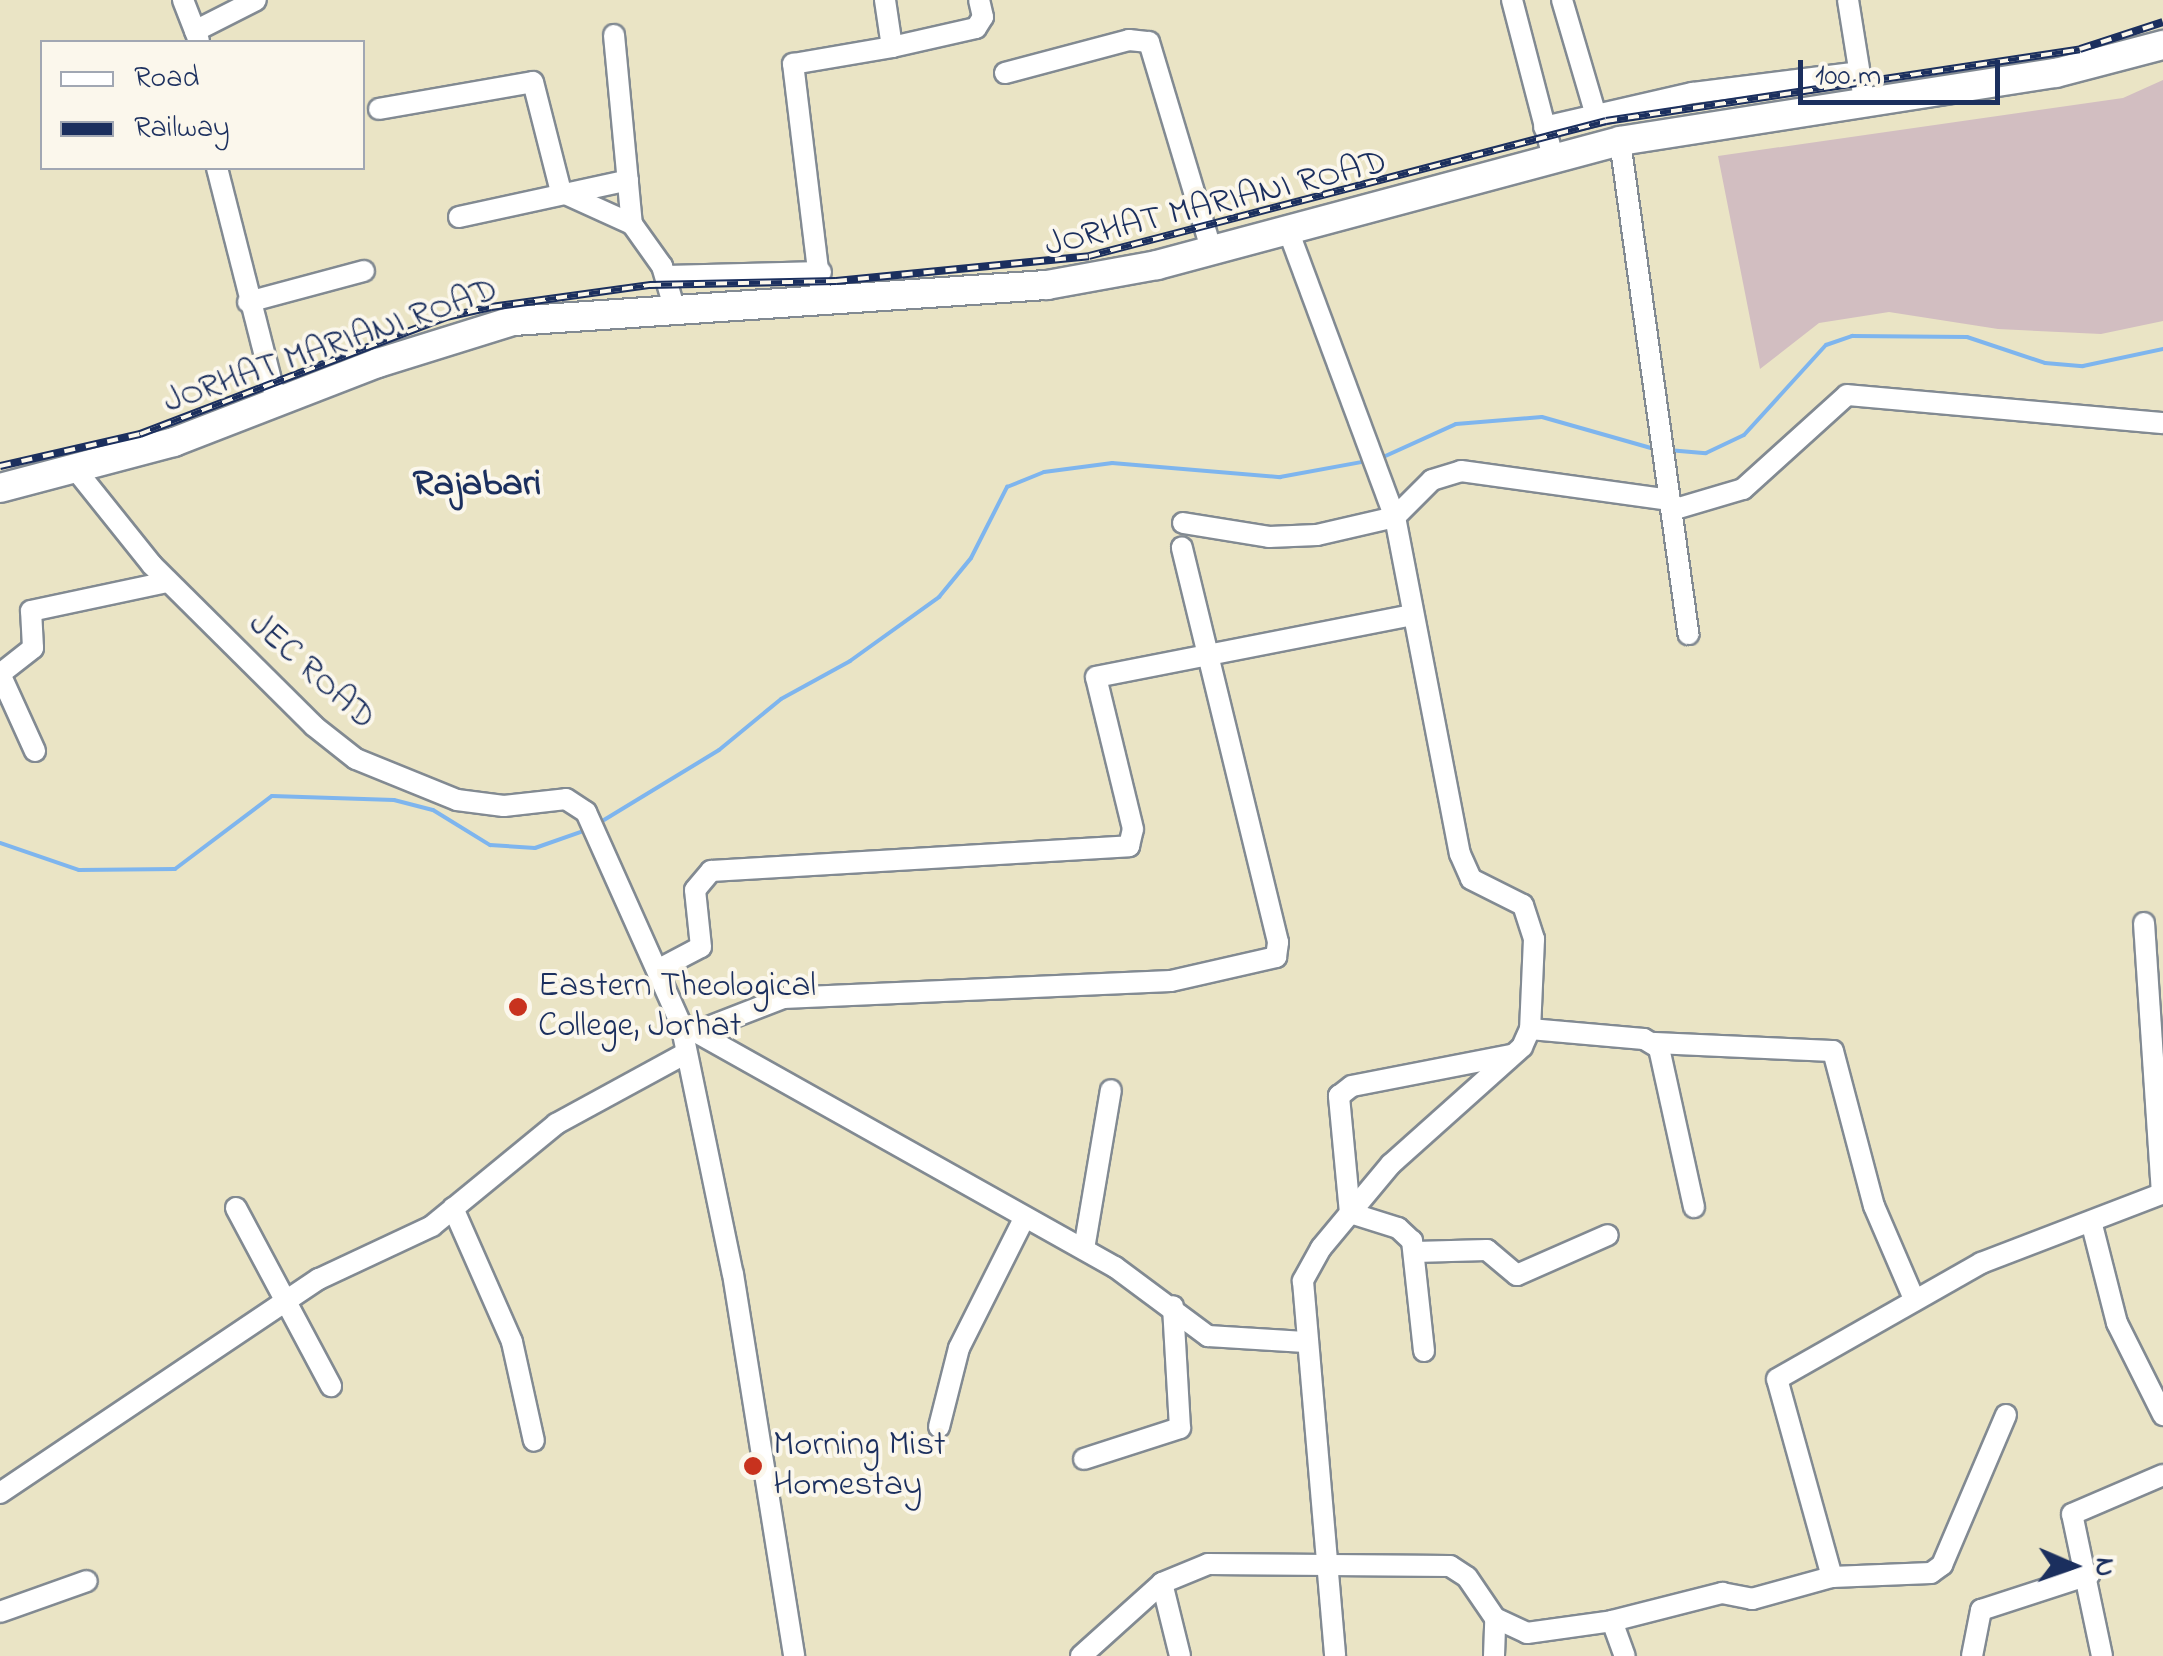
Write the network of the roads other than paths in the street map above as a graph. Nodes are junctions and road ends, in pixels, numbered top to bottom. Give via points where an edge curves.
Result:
1 (184, 0) edge
2 (256, 0) edge
3 (885, 0) edge
4 (979, 0) edge
5 (1512, 0) edge
6 (1562, 0) edge
7 (1848, 0) edge
8 (614, 35) dead end
9 (198, 37) edge
10 (2163, 45) edge
11 (892, 47) junction
12 (1859, 72) junction
13 (1005, 73) dead end
14 (1864, 100) junction
15 (379, 109) dead end
16 (1595, 112) junction
17 (1544, 126) junction
18 (1620, 140) junction
19 (1553, 157) junction
20 (217, 170) edge
21 (628, 180) junction
22 (561, 192) junction
23 (460, 217) dead end
24 (632, 224) junction
25 (1288, 230) junction
26 (1211, 248) junction
27 (364, 271) dead end
28 (820, 272) junction
29 (667, 276) junction
30 (248, 302) junction
31 (822, 302) junction
32 (674, 306) junction
33 (277, 404) junction
34 (2163, 423) edge
35 (76, 470) junction
36 (0, 488) edge
37 (1670, 498) junction
38 (1395, 517) junction
39 (1183, 523) dead end
40 (1182, 547) dead end
41 (168, 582) junction
42 (1412, 615) junction
43 (1688, 634) dead end
44 (1204, 658) junction
45 (35, 751) dead end
46 (2144, 924) dead end
47 (659, 969) junction
48 (689, 1028) junction
49 (1530, 1028) junction
50 (1654, 1043) junction
51 (686, 1053) junction
52 (1513, 1054) junction
53 (2159, 1060) edge
54 (1110, 1090) dead end
55 (2162, 1193) edge
56 (1694, 1207) dead end
57 (236, 1208) dead end
58 (453, 1208) junction
59 (1350, 1213) junction
60 (1024, 1219) junction
61 (2092, 1225) junction
62 (1608, 1235) dead end
63 (1084, 1249) junction
64 (1415, 1252) junction
65 (1914, 1299) junction
66 (286, 1301) junction
67 (1174, 1306) junction
68 (1304, 1342) junction
69 (1424, 1350) dead end
70 (331, 1386) dead end
71 (2006, 1415) dead end
72 (2163, 1415) edge
73 (939, 1428) dead end
74 (534, 1441) dead end
75 (1084, 1459) dead end
76 (2163, 1475) edge
77 (0, 1493) edge
78 (1322, 1563) junction
79 (2089, 1575) junction
80 (1832, 1577) junction
81 (87, 1581) dead end
82 (1162, 1582) junction
83 (0, 1612) edge
84 (1494, 1618) junction
85 (1612, 1622) junction
86 (790, 1655) edge
87 (1081, 1656) edge
88 (1180, 1656) edge
89 (1335, 1656) edge
90 (1494, 1656) edge
91 (1625, 1656) edge
92 (1972, 1656) edge
93 (2102, 1656) edge

1 - 9 street
2 - 9 street
3 - 11 street
4 - 11 street via 983,17 976,28
5 - 17 street
6 - 16 street
7 - 12 street
8 - 21 street
10 - 14 highway, JORHAT MARIANI ROAD via 2056,73
11 - 28 street via 792,64
12 - 14 street
12 - 16 street
13 - 26 street via 1129,40 1149,42
14 - 18 highway, JORHAT MARIANI ROAD
15 - 22 street via 532,82
16 - 17 street
17 - 19 street
18 - 19 highway, JORHAT MARIANI ROAD
18 - 37 street
19 - 25 highway, JORHAT MARIANI ROAD
20 - 30 street
21 - 22 street
21 - 24 street
22 - 23 street
22 - 24 street
24 - 29 street
25 - 26 highway, JORHAT MARIANI ROAD
25 - 38 street
26 - 31 highway, JORHAT MARIANI ROAD via 1047,285
27 - 30 street
28 - 29 street
28 - 31 street
29 - 32 street
30 - 33 street
31 - 32 highway, JORHAT MARIANI ROAD
32 - 33 highway, JORHAT MARIANI ROAD via 513,321 378,363
33 - 35 highway, JORHAT MARIANI ROAD
34 - 37 street via 1847,395 1743,489
35 - 36 highway, JORHAT MARIANI ROAD
35 - 41 street, JEC ROAD
37 - 38 street via 1461,472 1432,480
37 - 43 street
38 - 39 street via 1286,538
38 - 42 street
40 - 44 street
41 - 45 street via 32,611 33,648 0,674
41 - 47 street, JEC ROAD via 356,759 456,800 504,806 566,799 586,812
42 - 44 street
42 - 49 street via 1434,747 1465,870 1478,884 1516,898 1530,921
44 - 47 street via 1096,676 1133,828 1129,846 711,872 695,890 701,947
44 - 48 street via 1278,942 1276,956 1171,981 782,998
46 - 53 street
47 - 48 street, JEC ROAD
48 - 51 street, JEC ROAD
48 - 60 street
49 - 50 street
49 - 52 street
50 - 56 street
50 - 65 street via 1833,1051 1874,1206
51 - 58 street via 556,1124
51 - 86 street, JEC ROAD via 732,1274
52 - 59 street via 1410,1145
52 - 59 street via 1342,1091 1338,1112
53 - 55 street
54 - 63 street
55 - 61 street
57 - 66 street
58 - 66 street via 432,1226 349,1263
58 - 74 street via 512,1342
59 - 64 street via 1404,1231
59 - 68 street via 1303,1281
60 - 63 street
60 - 73 street via 959,1348
61 - 65 street via 2008,1250
61 - 72 street via 2117,1323
62 - 64 street via 1517,1275 1487,1250
63 - 67 street
64 - 69 street
65 - 80 street via 1777,1380
66 - 70 street
66 - 77 street
67 - 68 street via 1208,1336
67 - 75 street via 1180,1428
68 - 78 street
71 - 80 street via 1938,1570
76 - 79 street via 2072,1514
78 - 82 street via 1208,1564
78 - 84 street via 1450,1566 1467,1577
78 - 89 street
79 - 92 street via 1981,1610
79 - 93 street
80 - 85 street via 1752,1599 1714,1594
81 - 83 street
82 - 87 street
82 - 88 street
84 - 85 street via 1526,1632
84 - 90 street
85 - 91 street

